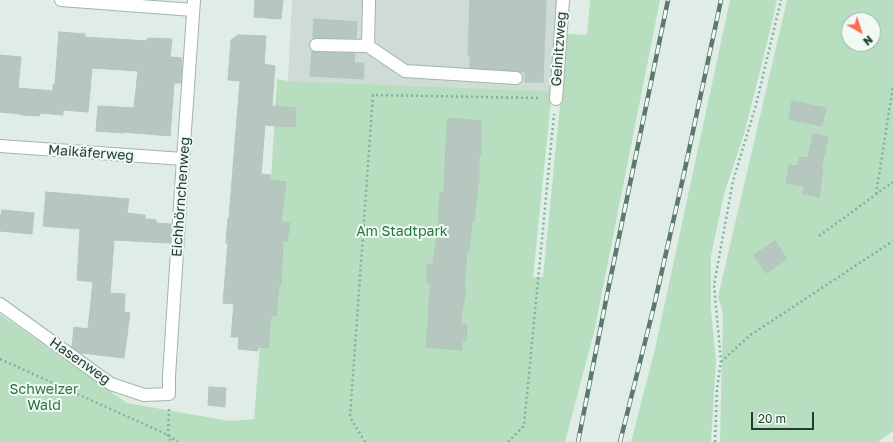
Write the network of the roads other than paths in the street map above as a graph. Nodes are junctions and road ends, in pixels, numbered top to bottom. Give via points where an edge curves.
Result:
1 (61, 0) edge
2 (369, 0) edge
3 (563, 0) edge
4 (193, 5) edge
5 (316, 45) dead end
6 (368, 46) junction
7 (516, 78) dead end
8 (556, 99) road end
9 (0, 146) edge
10 (183, 159) junction
11 (0, 304) edge
12 (169, 394) joint

1 - 4 street
2 - 6 street
3 - 8 street, Geinitzweg
4 - 10 street, Eichhörnchenweg
5 - 6 street
6 - 7 street via 405,71
9 - 10 street, Maikäferweg
10 - 12 street, Eichhörnchenweg
11 - 12 street, Hasenweg via 111,384 144,395

